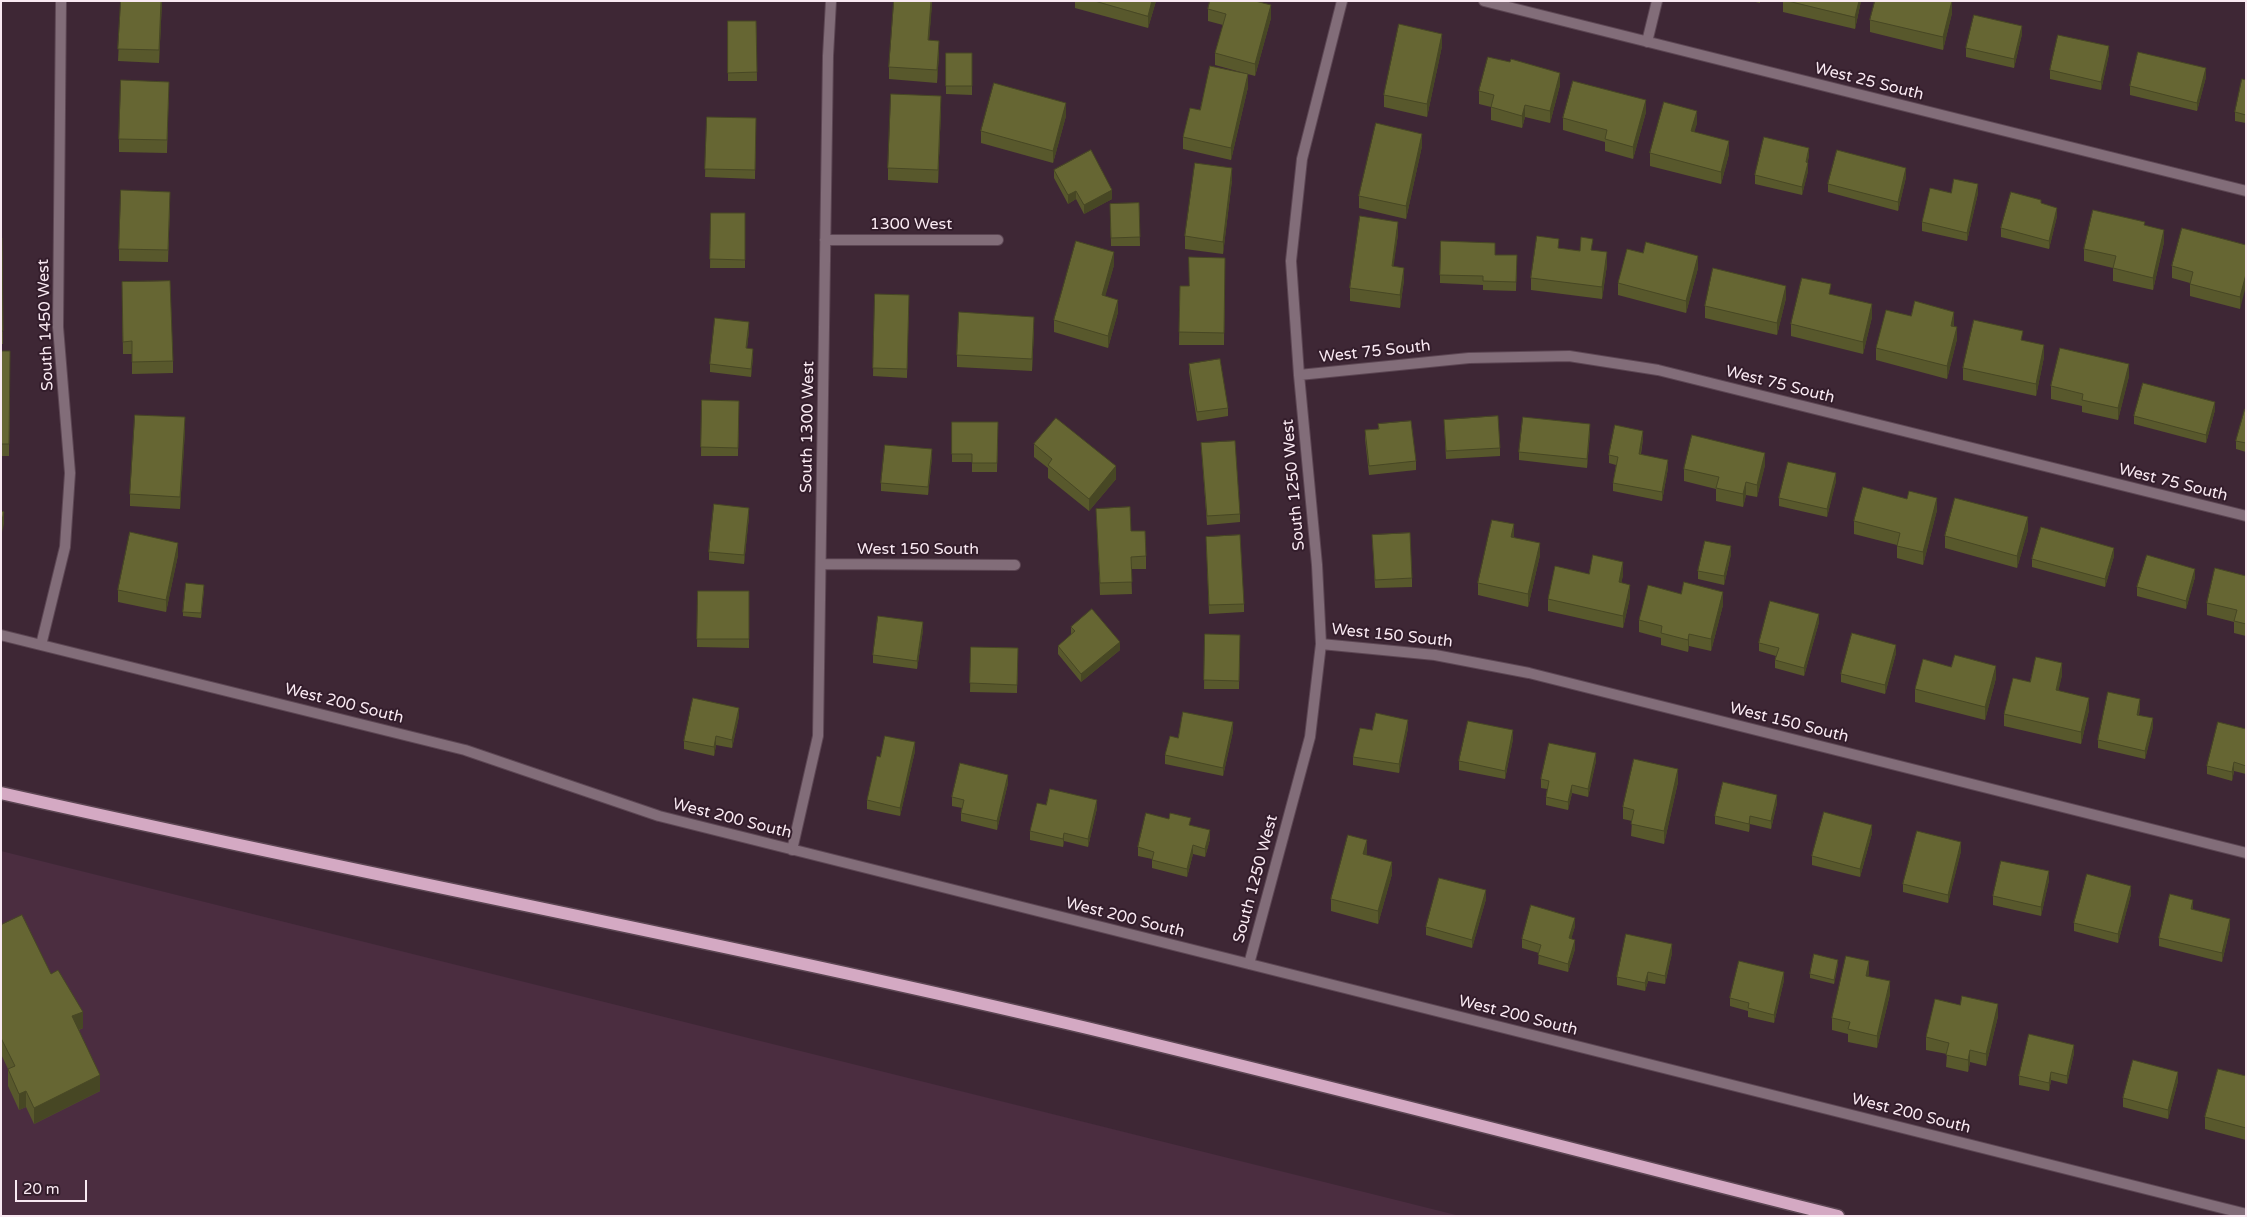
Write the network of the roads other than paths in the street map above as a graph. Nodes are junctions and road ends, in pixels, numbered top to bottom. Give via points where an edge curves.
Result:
1 (61, 1) edge
2 (831, 1) edge
3 (1342, 1) edge
4 (1484, 1) edge
5 (1657, 1) edge
6 (1647, 42) junction
7 (2246, 191) edge
8 (825, 240) junction
9 (998, 240) dead end
10 (1299, 375) junction
11 (2246, 516) edge
12 (821, 564) junction
13 (1015, 565) dead end
14 (1, 635) edge
15 (1321, 644) junction
16 (41, 645) junction
17 (1, 793) edge
18 (792, 850) junction
19 (2246, 854) edge
20 (1249, 964) junction
21 (2246, 1214) edge
22 (1838, 1216) edge

1 - 16 street, South 1450 West via 58,327 70,473 65,547
2 - 8 street, South 1300 West
3 - 10 street, South 1250 West via 1302,159 1291,261
4 - 6 street, West 25 South
5 - 6 street
6 - 7 street, West 25 South
8 - 9 street, 1300 West
8 - 12 street, South 1300 West
10 - 11 street, West 75 South via 1469,358 1578,358 1658,370
10 - 15 street, South 1250 West
12 - 13 street, West 150 South
12 - 18 street, South 1300 West via 818,736
14 - 16 street, West 200 South
15 - 19 street, West 150 South via 1436,654 1529,673
15 - 20 street, South 1250 West via 1310,737
16 - 18 street, West 200 South via 465,750 659,816
17 - 22 main road via 210,840 735,949 1068,1024
18 - 20 street, West 200 South
20 - 21 street, West 200 South

